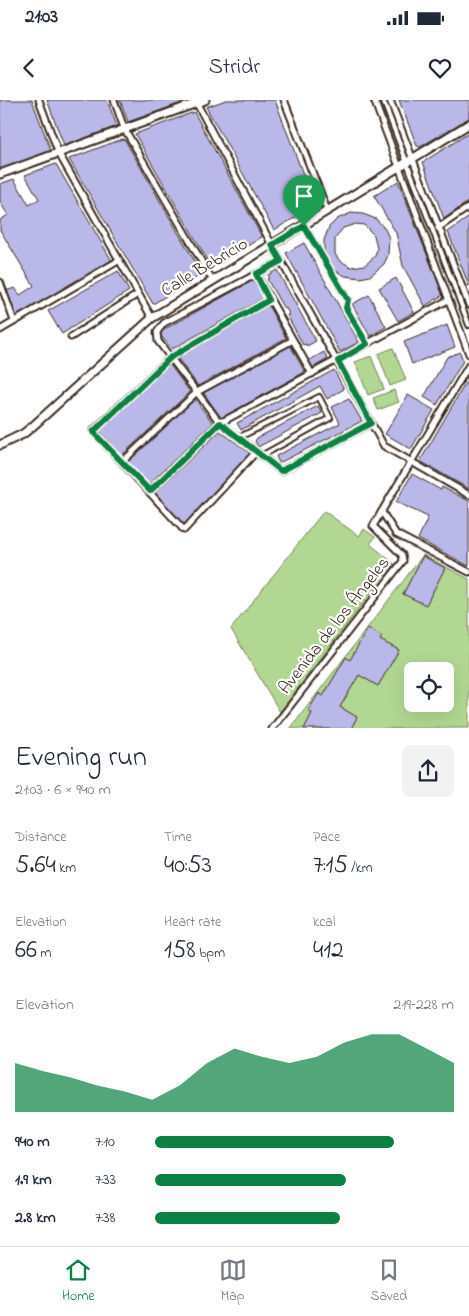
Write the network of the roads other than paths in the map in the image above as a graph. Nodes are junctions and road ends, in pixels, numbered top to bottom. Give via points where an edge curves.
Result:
1 (39, 100) edge
2 (114, 100) edge
3 (205, 100) edge
4 (284, 100) edge
5 (374, 100) edge
6 (384, 100) edge
7 (390, 100) edge
8 (196, 102) edge
9 (469, 124) edge
10 (124, 128) junction
11 (58, 152) junction
12 (409, 160) junction
13 (398, 167) junction
14 (0, 174) edge
15 (469, 207) edge
16 (327, 210) junction
17 (304, 226) junction
18 (438, 228) junction
19 (272, 245) junction
20 (118, 260) junction
21 (281, 261) junction
22 (256, 274) junction
23 (212, 281) junction
24 (0, 282) edge
25 (138, 294) junction
26 (467, 294) edge
27 (269, 300) junction
28 (448, 300) junction
29 (469, 305) edge
30 (152, 318) junction
31 (14, 321) junction
32 (469, 325) edge
33 (0, 330) edge
34 (71, 337) dead end
35 (293, 340) junction
36 (367, 344) junction
37 (469, 354) edge
38 (171, 357) junction
39 (338, 361) junction
40 (469, 365) edge
41 (312, 374) junction
42 (197, 392) junction
43 (220, 423) junction
44 (371, 423) junction
45 (238, 438) junction
46 (0, 445) edge
47 (259, 454) junction
48 (122, 462) junction
49 (410, 462) junction
50 (150, 491) junction
51 (469, 495) edge
52 (382, 512) junction
53 (469, 572) edge
54 (272, 728) edge

1 - 11 street
2 - 10 street
3 - 8 street
4 - 16 street
5 - 13 street
6 - 12 street
7 - 12 street
8 - 10 street
8 - 19 street
9 - 12 street, Calle Bebricio
10 - 11 street
10 - 23 street
11 - 14 street
11 - 20 street
12 - 13 street, Calle Bebricio
12 - 18 street
12 - 32 street
13 - 16 street, Calle Bebricio
13 - 28 street
15 - 18 street
16 - 17 street, Calle Bebricio
17 - 19 street, Calle Bebricio
17 - 36 street via 348,300 346,308
18 - 26 street
19 - 21 street
19 - 23 street, Calle Bebricio
20 - 25 street
20 - 31 street
21 - 22 street
21 - 39 street
22 - 27 street
22 - 38 street via 164,323 157,332 158,341
23 - 30 street, Calle Bebricio
24 - 31 street
25 - 30 street
25 - 34 street
26 - 29 street
27 - 35 street
27 - 38 street
28 - 36 street
28 - 37 street
30 - 46 street, Calle Bebricio via 33,426
31 - 33 street
35 - 41 street
35 - 42 street
36 - 39 street
38 - 42 street
38 - 48 street via 93,432
39 - 41 street
39 - 44 street
40 - 49 street, Avenida de los Ángeles
41 - 43 street
42 - 43 street
42 - 48 street
43 - 45 street
43 - 50 street
44 - 47 street via 281,471
44 - 49 street via 384,446
45 - 47 street
45 - 47 street via 319,397 330,418
47 - 50 street via 184,530
48 - 50 street
49 - 51 street
49 - 52 street, Avenida de los Ángeles
52 - 53 street via 396,534
52 - 54 street, Avenida de los Ángeles via 373,526 404,561

